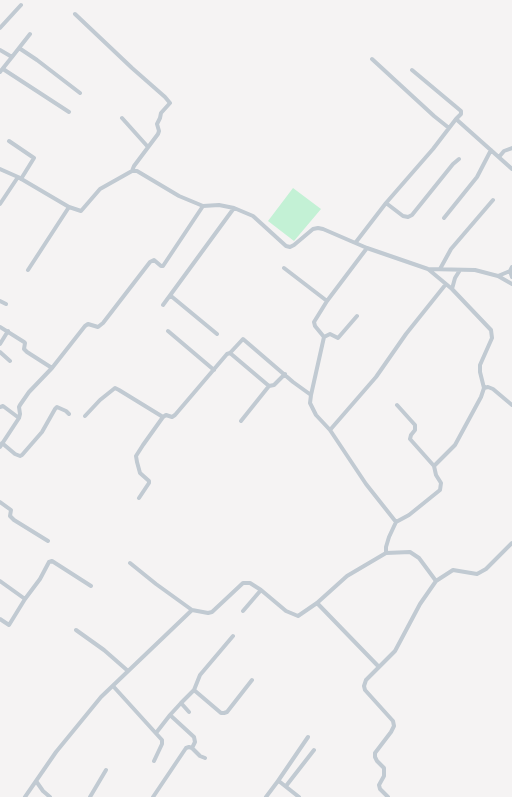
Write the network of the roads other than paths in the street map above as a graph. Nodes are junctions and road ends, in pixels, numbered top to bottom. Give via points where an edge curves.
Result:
1 (21, 5) dead end
2 (75, 14) dead end
3 (0, 28) edge
4 (30, 34) dead end
5 (20, 48) junction
6 (0, 50) edge
7 (12, 57) junction
8 (372, 59) dead end
9 (412, 70) dead end
10 (1, 71) edge
11 (80, 93) dead end
12 (69, 112) dead end
13 (122, 118) dead end
14 (456, 119) junction
15 (449, 128) junction
16 (9, 141) dead end
17 (148, 148) junction
18 (512, 148) edge
19 (491, 150) junction
20 (499, 157) junction
21 (459, 159) dead end
22 (0, 169) edge
23 (512, 169) edge
24 (132, 171) junction
25 (19, 178) junction
26 (493, 200) dead end
27 (386, 203) junction
28 (0, 204) edge
29 (203, 206) junction
30 (69, 207) junction
31 (234, 208) junction
32 (444, 218) dead end
33 (356, 242) junction
34 (367, 248) junction
35 (284, 268) dead end
36 (428, 269) junction
37 (440, 269) junction
38 (511, 269) edge
39 (28, 270) dead end
40 (460, 270) junction
41 (498, 276) junction
42 (512, 277) edge
43 (446, 284) junction
44 (512, 284) edge
45 (452, 289) junction
46 (171, 296) junction
47 (0, 300) edge
48 (327, 301) junction
49 (6, 304) dead end
50 (163, 306) dead end
51 (357, 316) dead end
52 (0, 326) edge
53 (8, 331) junction
54 (168, 331) dead end
55 (217, 334) dead end
56 (324, 337) junction
57 (0, 344) edge
58 (0, 352) edge
59 (230, 354) junction
60 (10, 361) dead end
61 (52, 368) junction
62 (214, 370) junction
63 (285, 374) junction
64 (269, 386) junction
65 (484, 388) junction
66 (310, 395) junction
67 (397, 405) dead end
68 (512, 405) edge
69 (0, 407) edge
70 (69, 414) dead end
71 (85, 416) dead end
72 (162, 417) junction
73 (19, 418) junction
74 (241, 421) dead end
75 (330, 430) junction
76 (1, 445) edge
77 (434, 466) junction
78 (139, 498) dead end
79 (0, 502) edge
80 (396, 522) junction
81 (48, 541) dead end
82 (512, 543) edge
83 (386, 553) junction
84 (130, 563) dead end
85 (0, 581) edge
86 (436, 581) junction
87 (91, 586) dead end
88 (261, 590) junction
89 (25, 599) junction
90 (317, 603) junction
91 (192, 610) junction
92 (243, 611) dead end
93 (0, 619) edge
94 (76, 630) dead end
95 (233, 636) dead end
96 (379, 667) junction
97 (128, 671) junction
98 (252, 680) dead end
99 (113, 686) junction
100 (194, 690) junction
101 (181, 703) junction
102 (189, 712) dead end
103 (170, 715) junction
104 (156, 734) junction
105 (308, 737) dead end
106 (192, 748) junction
107 (314, 750) dead end
108 (205, 758) dead end
109 (154, 761) dead end
110 (106, 770) dead end
111 (36, 781) junction
112 (278, 781) junction
113 (286, 786) junction
114 (25, 797) edge
115 (50, 797) edge
116 (90, 797) edge
117 (153, 797) edge
118 (266, 797) edge
119 (299, 797) edge
120 (388, 797) edge

1 - 3 street
2 - 17 street via 170,103 161,113 158,134
4 - 5 street
5 - 7 street
5 - 11 street
6 - 7 street
7 - 10 street
8 - 15 street
9 - 14 street via 461,111
10 - 12 street
13 - 17 street
14 - 15 street
14 - 19 street
15 - 27 street
16 - 25 street via 34,158
17 - 24 street
18 - 20 street
19 - 20 street
19 - 32 street via 477,177
20 - 23 street
21 - 27 street via 412,215 403,216
22 - 25 street
24 - 29 street
24 - 30 street via 100,189 81,211
25 - 28 street
25 - 30 street
26 - 37 street via 451,250
27 - 33 street
29 - 31 street
29 - 61 street via 163,266 154,260 150,262 103,323 98,327 85,326
30 - 39 street
31 - 33 street via 253,216 286,246 294,245 318,228
31 - 46 street
33 - 34 street
34 - 36 street
34 - 48 street
35 - 48 street
36 - 37 street
36 - 43 street
37 - 40 street
38 - 41 street
38 - 42 street
40 - 41 street
40 - 45 street
41 - 44 street
43 - 45 street
43 - 75 street via 376,377
45 - 65 street via 491,330 492,338 480,365
46 - 50 street
46 - 55 street
47 - 49 street
48 - 56 street via 314,322
51 - 56 street via 338,338 330,334
52 - 53 street
53 - 57 street
53 - 61 street via 25,343 24,350
54 - 62 street
56 - 66 street
58 - 60 street
59 - 62 street
59 - 63 street via 243,339
59 - 64 street
61 - 73 street via 20,405
62 - 72 street via 175,416
63 - 64 street
63 - 66 street
64 - 74 street
65 - 68 street via 493,389
65 - 77 street via 455,445
66 - 75 street via 310,404 316,415
67 - 77 street via 416,426 410,439
69 - 73 street
70 - 76 street via 57,407 54,409 42,432 20,456
71 - 72 street via 115,388
72 - 78 street via 136,456 140,473 149,481
73 - 76 street
75 - 80 street
77 - 80 street via 441,483 440,490
79 - 81 street via 11,510 10,516 14,520
80 - 83 street via 388,537
82 - 86 street via 477,574 453,570
83 - 86 street via 410,552 419,558
83 - 90 street via 347,576
84 - 91 street
85 - 89 street
86 - 96 street via 395,651
87 - 89 street via 52,561
88 - 90 street via 286,612 298,616
88 - 91 street via 250,583 243,583 212,612
88 - 92 street
89 - 93 street via 9,625
90 - 96 street
91 - 97 street
94 - 97 street
95 - 100 street via 200,675
96 - 120 street via 364,686 393,721 391,732 375,753 376,761 384,768 380,789
97 - 99 street
98 - 100 street via 224,713
99 - 104 street
99 - 111 street via 90,710
100 - 101 street
101 - 102 street
101 - 103 street
103 - 104 street
103 - 106 street via 195,739
104 - 109 street via 162,744
105 - 112 street
106 - 108 street
106 - 117 street via 186,748
107 - 113 street
110 - 116 street
111 - 114 street
111 - 115 street
112 - 113 street
112 - 118 street
113 - 119 street

